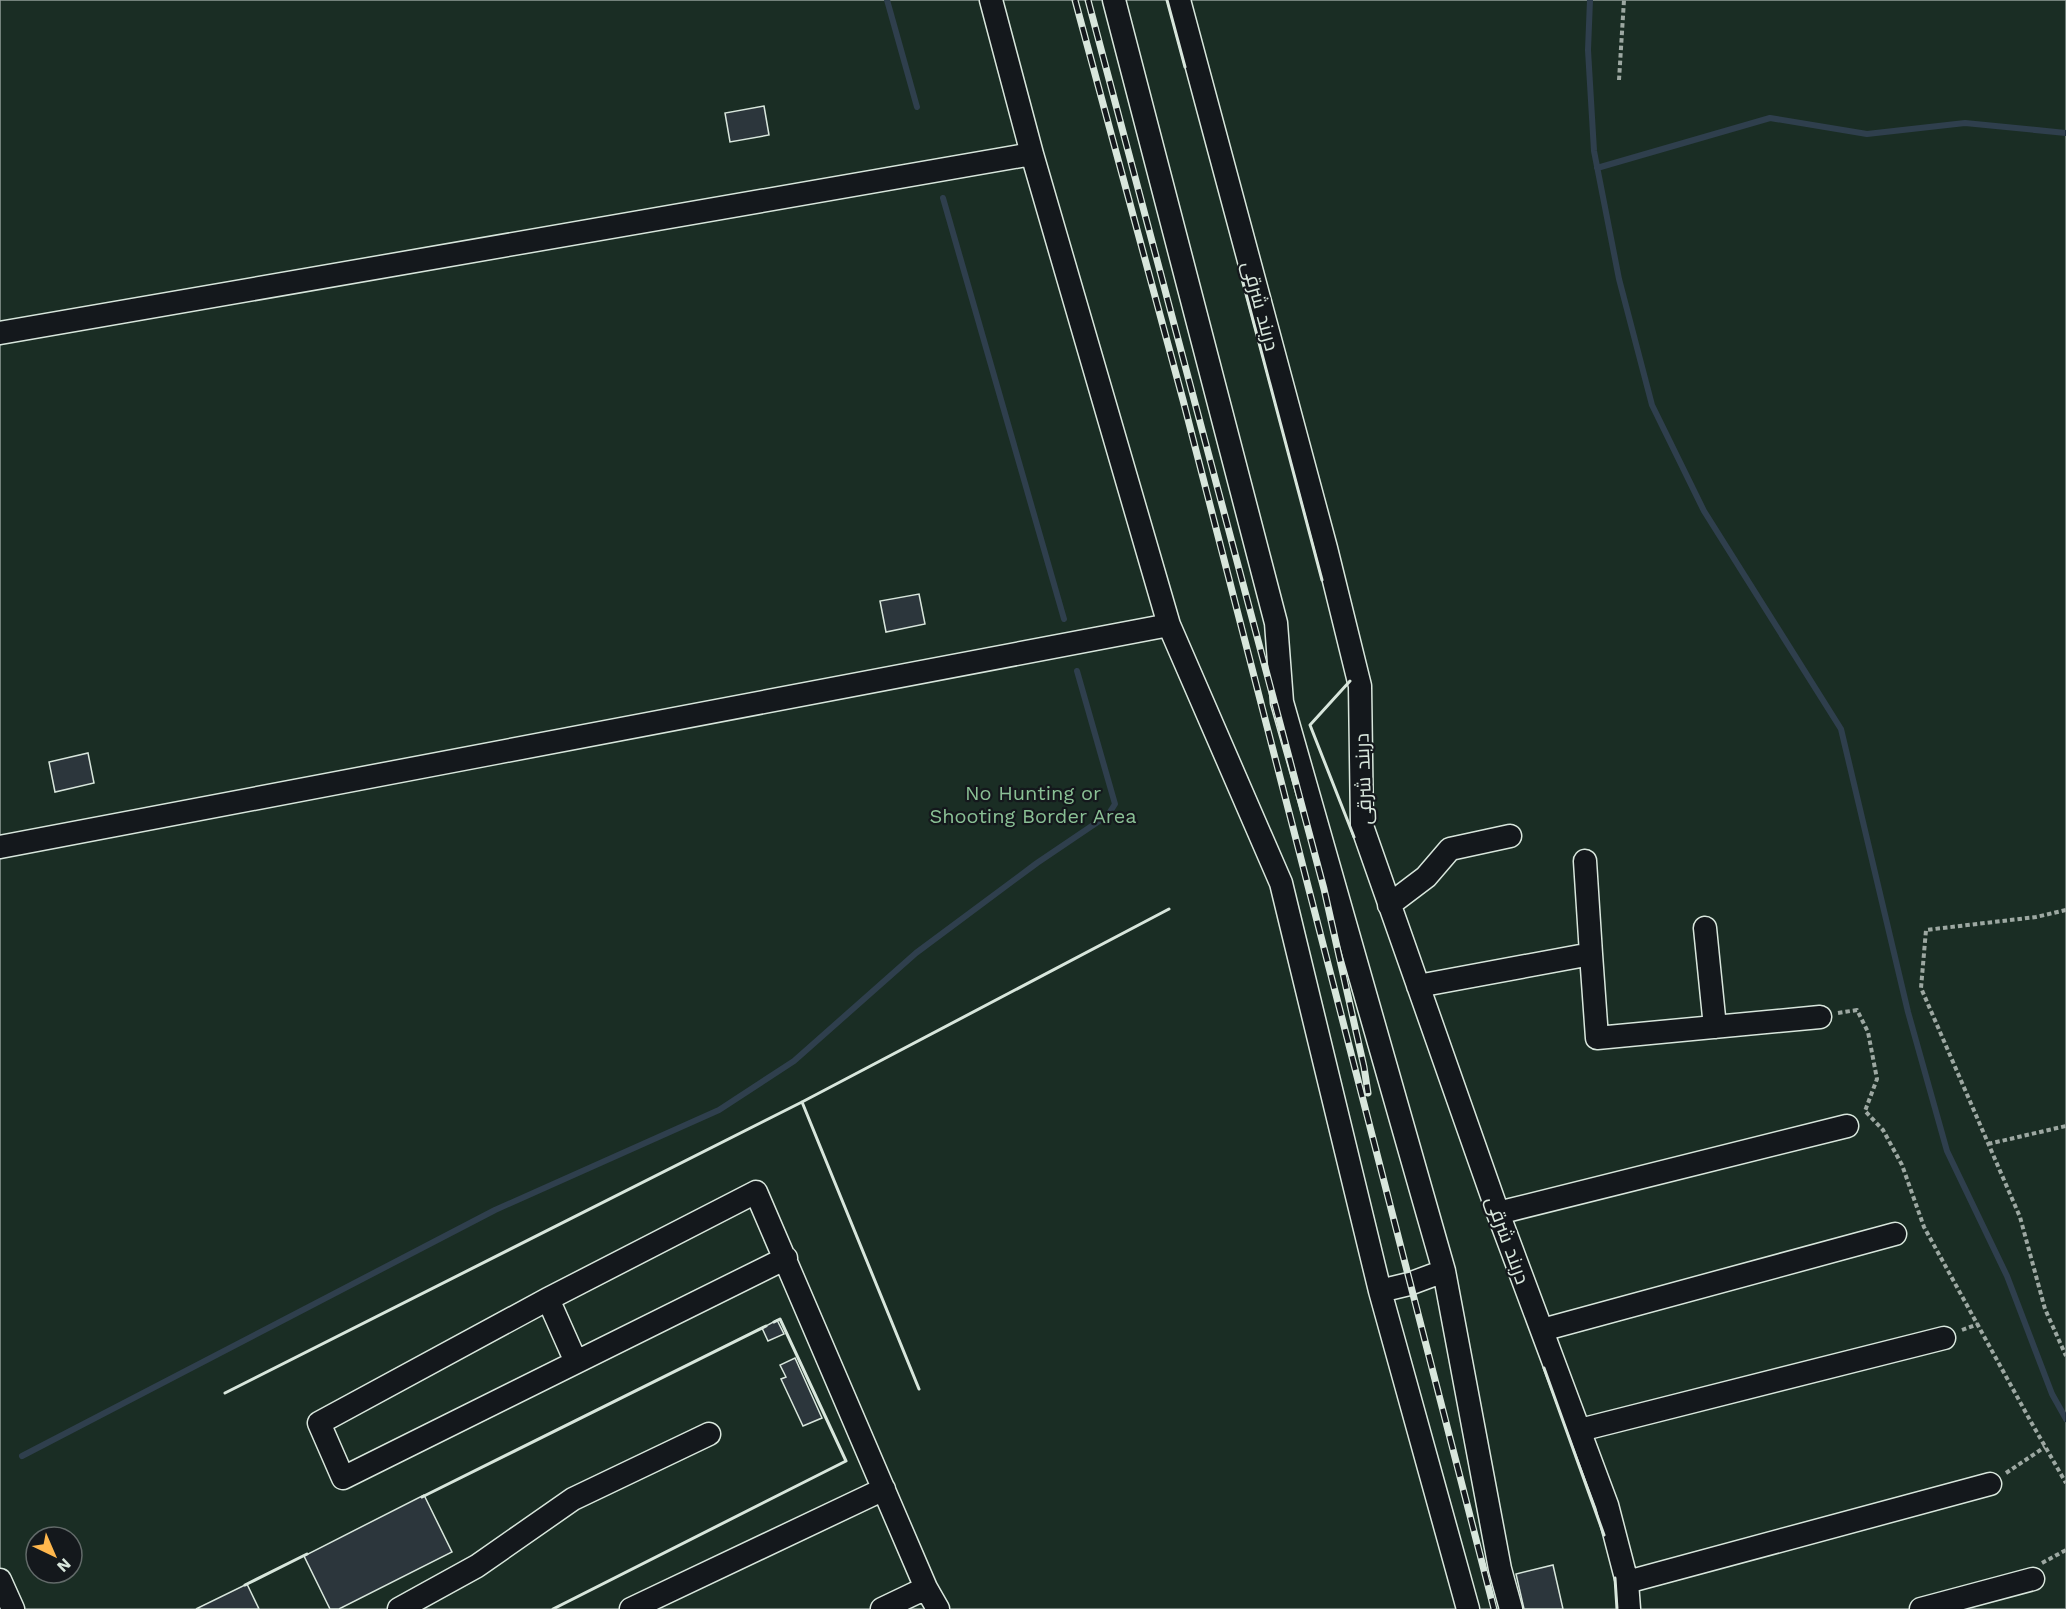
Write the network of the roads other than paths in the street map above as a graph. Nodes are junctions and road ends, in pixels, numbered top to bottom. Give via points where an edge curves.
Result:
1 (991, 0) edge
2 (1114, 0) edge
3 (1179, 0) edge
4 (1032, 154) junction
5 (0, 333) edge
6 (1169, 625) junction
7 (1510, 836) dead end
8 (0, 847) edge
9 (1585, 861) dead end
10 (1389, 905) junction
11 (1705, 928) dead end
12 (1591, 954) junction
13 (1418, 986) junction
14 (1820, 1017) road end
15 (1715, 1027) junction
16 (1847, 1126) dead end
17 (1498, 1214) junction
18 (1895, 1234) dead end
19 (786, 1258) junction
20 (1444, 1271) junction
21 (1380, 1291) junction
22 (548, 1299) junction
23 (1542, 1330) junction
24 (1944, 1338) dead end
25 (576, 1362) junction
26 (1580, 1430) junction
27 (709, 1434) dead end
28 (1990, 1485) road end
29 (884, 1489) junction
30 (2033, 1579) dead end
31 (1627, 1582) junction
32 (926, 1588) junction
33 (399, 1609) edge
34 (631, 1609) edge
35 (882, 1609) edge
36 (938, 1609) edge
37 (1468, 1609) edge
38 (1511, 1609) edge
39 (1629, 1609) edge
40 (1921, 1609) edge

1 - 4 street
2 - 20 street via 1276,623 1282,702
3 - 10 street, دربند شرقی via 1360,686 1362,826
4 - 5 street
4 - 6 street
6 - 8 street
6 - 21 street via 1281,883
7 - 10 street via 1450,849 1426,877
9 - 12 street
10 - 13 street, دربند شرقی
11 - 15 street
12 - 13 street
12 - 15 street via 1597,1038
13 - 17 street, دربند شرقی
14 - 15 street
16 - 17 street
17 - 23 street, دربند شرقی
18 - 23 street
19 - 22 street via 756,1192
19 - 25 street
19 - 29 street
20 - 21 street
20 - 38 street via 1500,1569
21 - 37 street
22 - 25 street
22 - 25 street via 319,1423 342,1478
23 - 26 street, دربند شرقی
24 - 26 street
26 - 31 street, دربند شرقی via 1607,1505
27 - 33 street via 573,1499 477,1566
28 - 31 street
29 - 32 street
29 - 34 street
30 - 40 street
31 - 39 street, دربند شرقی
32 - 35 street
32 - 36 street

